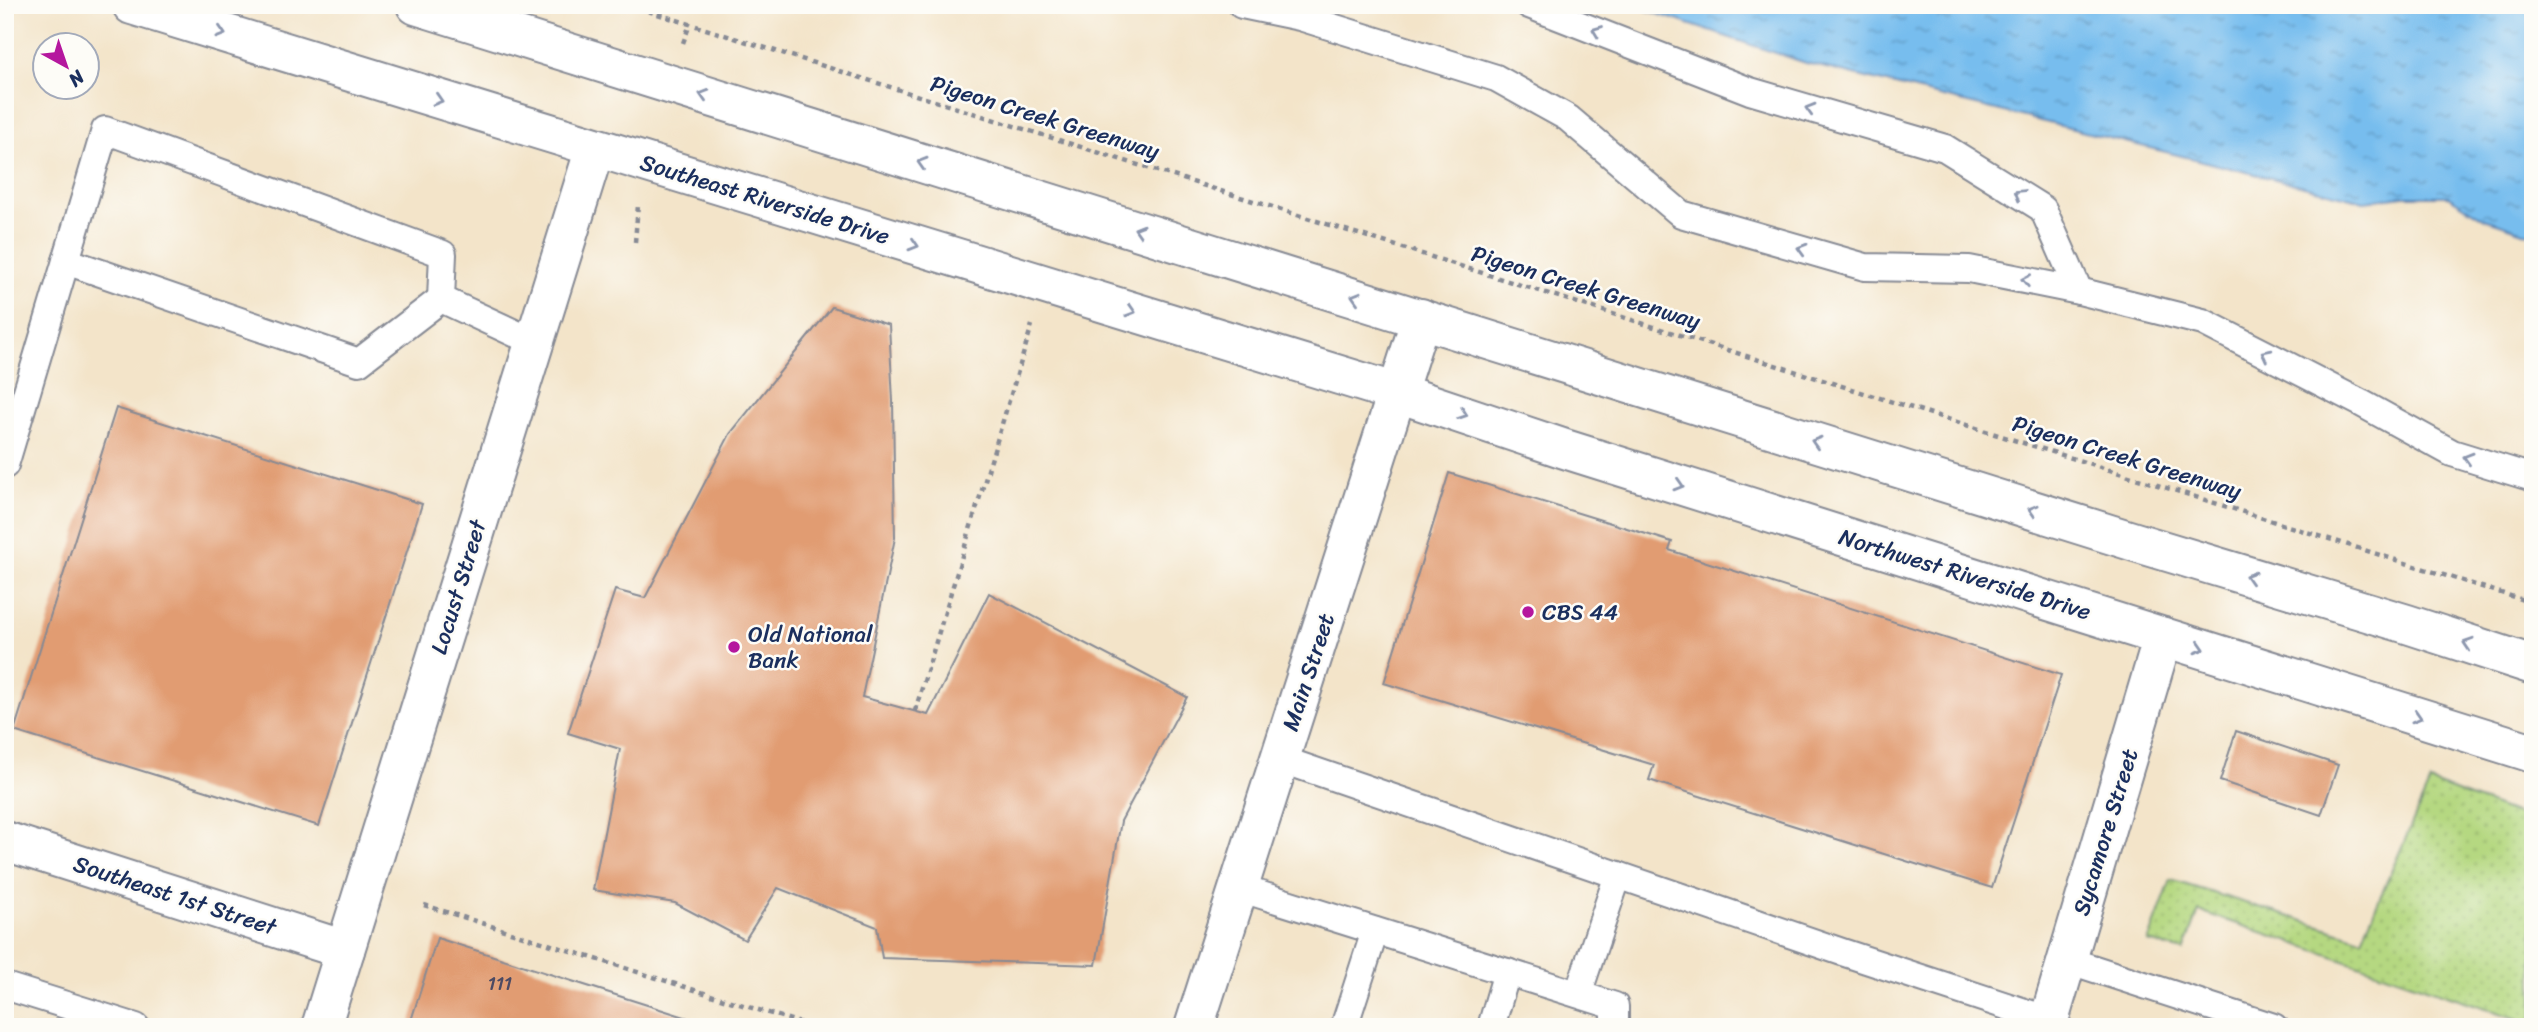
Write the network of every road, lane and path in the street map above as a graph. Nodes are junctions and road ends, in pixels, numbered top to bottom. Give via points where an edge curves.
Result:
1 (132, 5) edge
2 (416, 5) edge
3 (629, 5) edge
4 (1242, 5) edge
5 (1529, 5) edge
6 (595, 148) junction
7 (66, 261) junction
8 (2079, 290) junction
9 (441, 299) junction
10 (1421, 318) junction
11 (1034, 321) dead end
12 (534, 342) junction
13 (1398, 393) junction
14 (5, 465) edge
15 (2533, 478) edge
16 (2533, 603) edge
17 (2162, 637) junction
18 (2533, 665) edge
19 (915, 712) dead end
20 (2533, 753) edge
21 (1280, 759) junction
22 (5, 841) edge
23 (1618, 875) junction
24 (1239, 888) junction
25 (424, 905) dead end
26 (1375, 931) junction
27 (345, 950) junction
28 (2067, 960) junction
29 (1507, 972) junction
30 (5, 986) edge
31 (1578, 994) junction
32 (2048, 1023) edge
33 (136, 1027) edge
34 (321, 1027) edge
35 (813, 1027) edge
36 (1194, 1027) edge
37 (1345, 1027) edge
38 (1491, 1027) edge
39 (1615, 1027) edge
40 (2274, 1027) edge

1 -> 6 main road, Southeast Riverside Drive
10 -> 2 main road
3 - 16 path, Pigeon Creek Greenway
8 -> 4 lane via 1969,270 1865,267 1681,214 1568,118 1496,78 1300,17
8 -> 5 lane via 2043,209 1945,148 1750,92
6 - 12 main road, Locust Street
6 -> 13 main road, Southeast Riverside Drive
7 - 9 lane via 359,362
7 - 9 lane via 105,130 443,254
7 - 14 lane
15 -> 8 lane via 2452,453 2203,322
9 - 12 lane
10 - 13 main road, Main Street
18 -> 10 main road
11 - 19 path
12 - 27 main road, Locust Street
13 -> 17 main road, Northwest Riverside Drive
13 - 21 main road, Main Street
17 -> 20 main road, Northwest Riverside Drive
17 - 28 main road, Sycamore Street
21 - 23 lane
21 - 24 main road, Main Street
22 - 27 main road, Southeast 1st Street
23 - 31 lane
23 - 32 lane
24 - 26 lane
24 - 36 main road, Main Street
25 - 35 path
26 - 29 lane
26 - 37 lane
27 - 34 main road, Locust Street
28 - 32 main road, Sycamore Street
28 - 40 lane
29 - 31 lane
29 - 38 lane
30 - 33 lane
31 - 39 lane via 1615,1006

